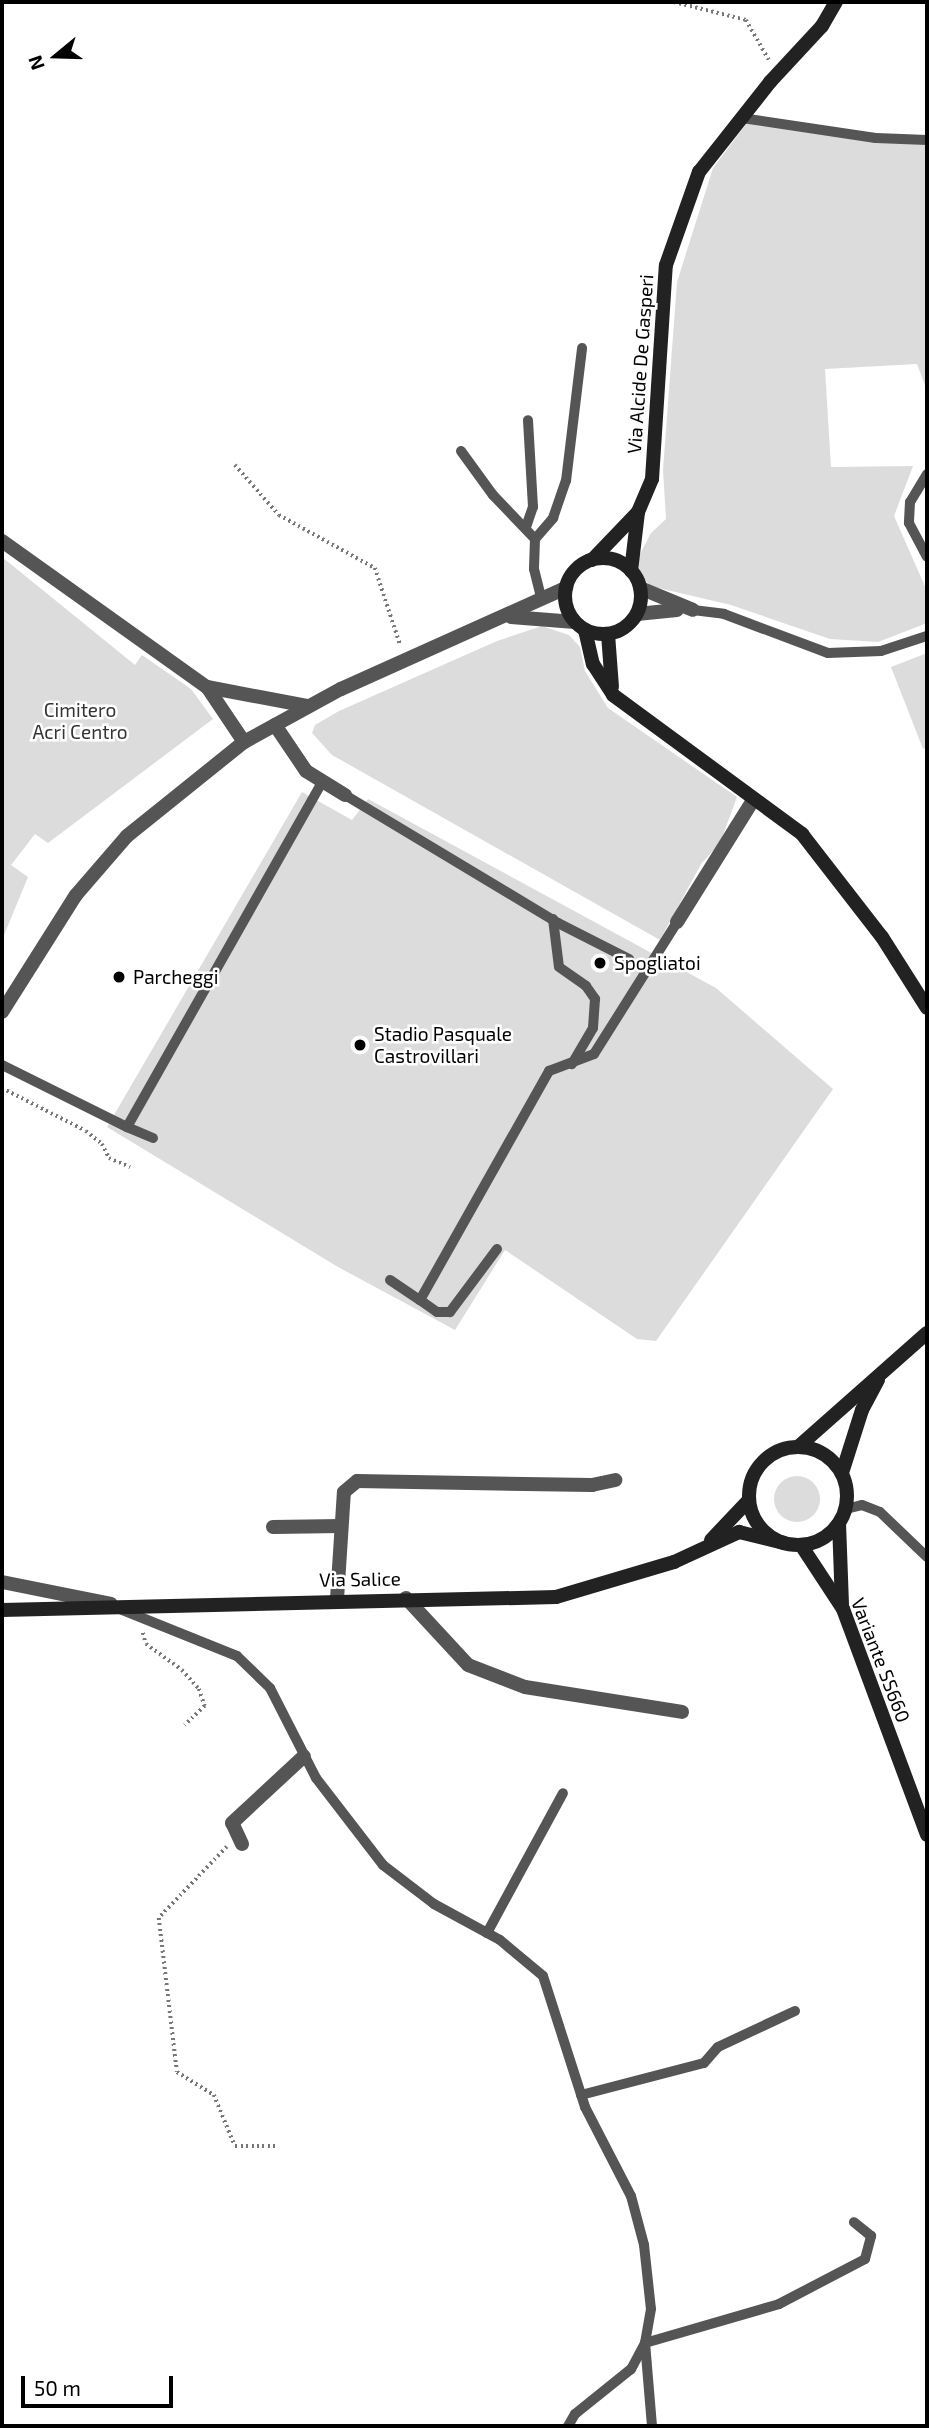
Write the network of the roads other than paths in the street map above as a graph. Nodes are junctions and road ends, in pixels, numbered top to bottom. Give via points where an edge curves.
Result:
1 (836, 2) edge
2 (742, 117) junction
3 (927, 140) edge
4 (582, 348) dead end
5 (528, 420) dead end
6 (461, 451) dead end
7 (927, 474) edge
8 (638, 512) junction
9 (526, 527) junction
10 (535, 539) junction
11 (2, 541) edge
12 (927, 557) edge
13 (592, 560) junction
14 (631, 571) junction
15 (566, 588) junction
16 (640, 588) junction
17 (542, 600) junction
18 (693, 610) junction
19 (637, 614) junction
20 (506, 617) junction
21 (580, 626) junction
22 (608, 634) junction
23 (927, 636) edge
24 (207, 687) junction
25 (613, 695) junction
26 (308, 706) junction
27 (275, 725) junction
28 (244, 742) junction
29 (323, 781) junction
30 (345, 795) joint
31 (754, 799) junction
32 (553, 919) junction
33 (677, 922) joint
34 (629, 959) dead end
35 (927, 1008) edge
36 (2, 1012) edge
37 (572, 1064) junction
38 (2, 1065) edge
39 (127, 1127) junction
40 (153, 1138) dead end
41 (497, 1249) dead end
42 (390, 1280) dead end
43 (420, 1300) junction
44 (927, 1333) edge
45 (884, 1370) junction
46 (797, 1447) junction
47 (842, 1473) junction
48 (615, 1480) dead end
49 (749, 1500) junction
50 (846, 1509) junction
51 (839, 1523) junction
52 (341, 1526) junction
53 (273, 1527) dead end
54 (709, 1542) junction
55 (784, 1543) junction
56 (801, 1545) junction
57 (927, 1557) edge
58 (2, 1582) edge
59 (406, 1598) junction
60 (337, 1599) junction
61 (111, 1604) junction
62 (843, 1609) junction
63 (2, 1610) edge
64 (682, 1712) dead end
65 (304, 1756) junction
66 (564, 1793) dead end
67 (927, 1835) edge
68 (240, 1840) road end
69 (487, 1933) junction
70 (795, 2011) dead end
71 (581, 2095) junction
72 (854, 2222) dead end
73 (645, 2343) junction
74 (568, 2426) edge
75 (652, 2426) edge

1 - 2 main road, Via Alcide De Gasperi via 822,26
2 - 3 lane via 876,138
2 - 8 main road, Via Alcide De Gasperi via 699,172 666,265 652,480
4 - 10 lane via 566,481 553,518
5 - 9 lane via 533,507
6 - 9 lane via 493,495
7 - 12 lane via 910,502 909,523
8 - 13 main road
8 - 14 main road, Via Alcide De Gasperi
9 - 10 lane
10 - 17 lane via 534,569
11 - 24 street
13 - 14 main road via 613,559
13 - 15 main road via 580,566
14 - 16 main road
15 - 17 street
15 - 21 main road via 568,612
16 - 18 street
16 - 19 main road
17 - 20 street
18 - 19 street via 650,609
18 - 23 lane via 724,614 828,653 881,651
19 - 22 main road via 620,631
20 - 21 street
20 - 26 street
21 - 22 main road
21 - 25 main road via 593,664
22 - 25 main road
24 - 26 street
24 - 28 street
25 - 31 main road
26 - 27 street
27 - 28 street
27 - 29 street via 306,771
28 - 36 street via 127,836 76,895
29 - 30 street
29 - 39 lane
30 - 32 lane
31 - 33 street
31 - 35 main road via 802,834 882,937
32 - 34 lane
32 - 37 lane via 559,967 586,985 595,999 593,1028
33 - 37 lane via 594,1054
37 - 43 lane via 549,1071
38 - 39 lane
39 - 40 lane
41 - 43 lane via 450,1312 437,1312
42 - 43 lane
44 - 45 main road
45 - 46 main road
45 - 47 main road via 862,1410
46 - 47 main road via 823,1454
46 - 49 main road via 772,1454 762,1463 754,1474
47 - 50 main road
48 - 52 street via 592,1485 357,1481 344,1492
49 - 54 main road
49 - 55 main road via 760,1527
50 - 51 main road
50 - 57 lane via 862,1505 880,1512
51 - 56 main road via 816,1542
51 - 62 main road
52 - 53 street
52 - 60 street
54 - 55 main road via 739,1532
54 - 59 main road, Via Salice via 674,1562 556,1597
55 - 56 main road
56 - 62 main road, Variante SS660
58 - 61 street
59 - 60 main road, Via Salice
59 - 64 street via 468,1665 525,1687
60 - 61 main road, Via Salice
61 - 63 main road, Via Salice
61 - 65 lane via 237,1656 270,1688
62 - 67 main road, Variante SS660
65 - 68 street via 232,1823
65 - 69 lane via 349,1826 383,1865 435,1905
66 - 69 lane
69 - 71 lane via 543,1976
70 - 71 lane via 718,2047 704,2063
71 - 73 lane via 631,2196 644,2245 651,2309
72 - 73 lane via 871,2236 864,2259 779,2304
73 - 74 lane via 631,2369 575,2414
73 - 75 lane

